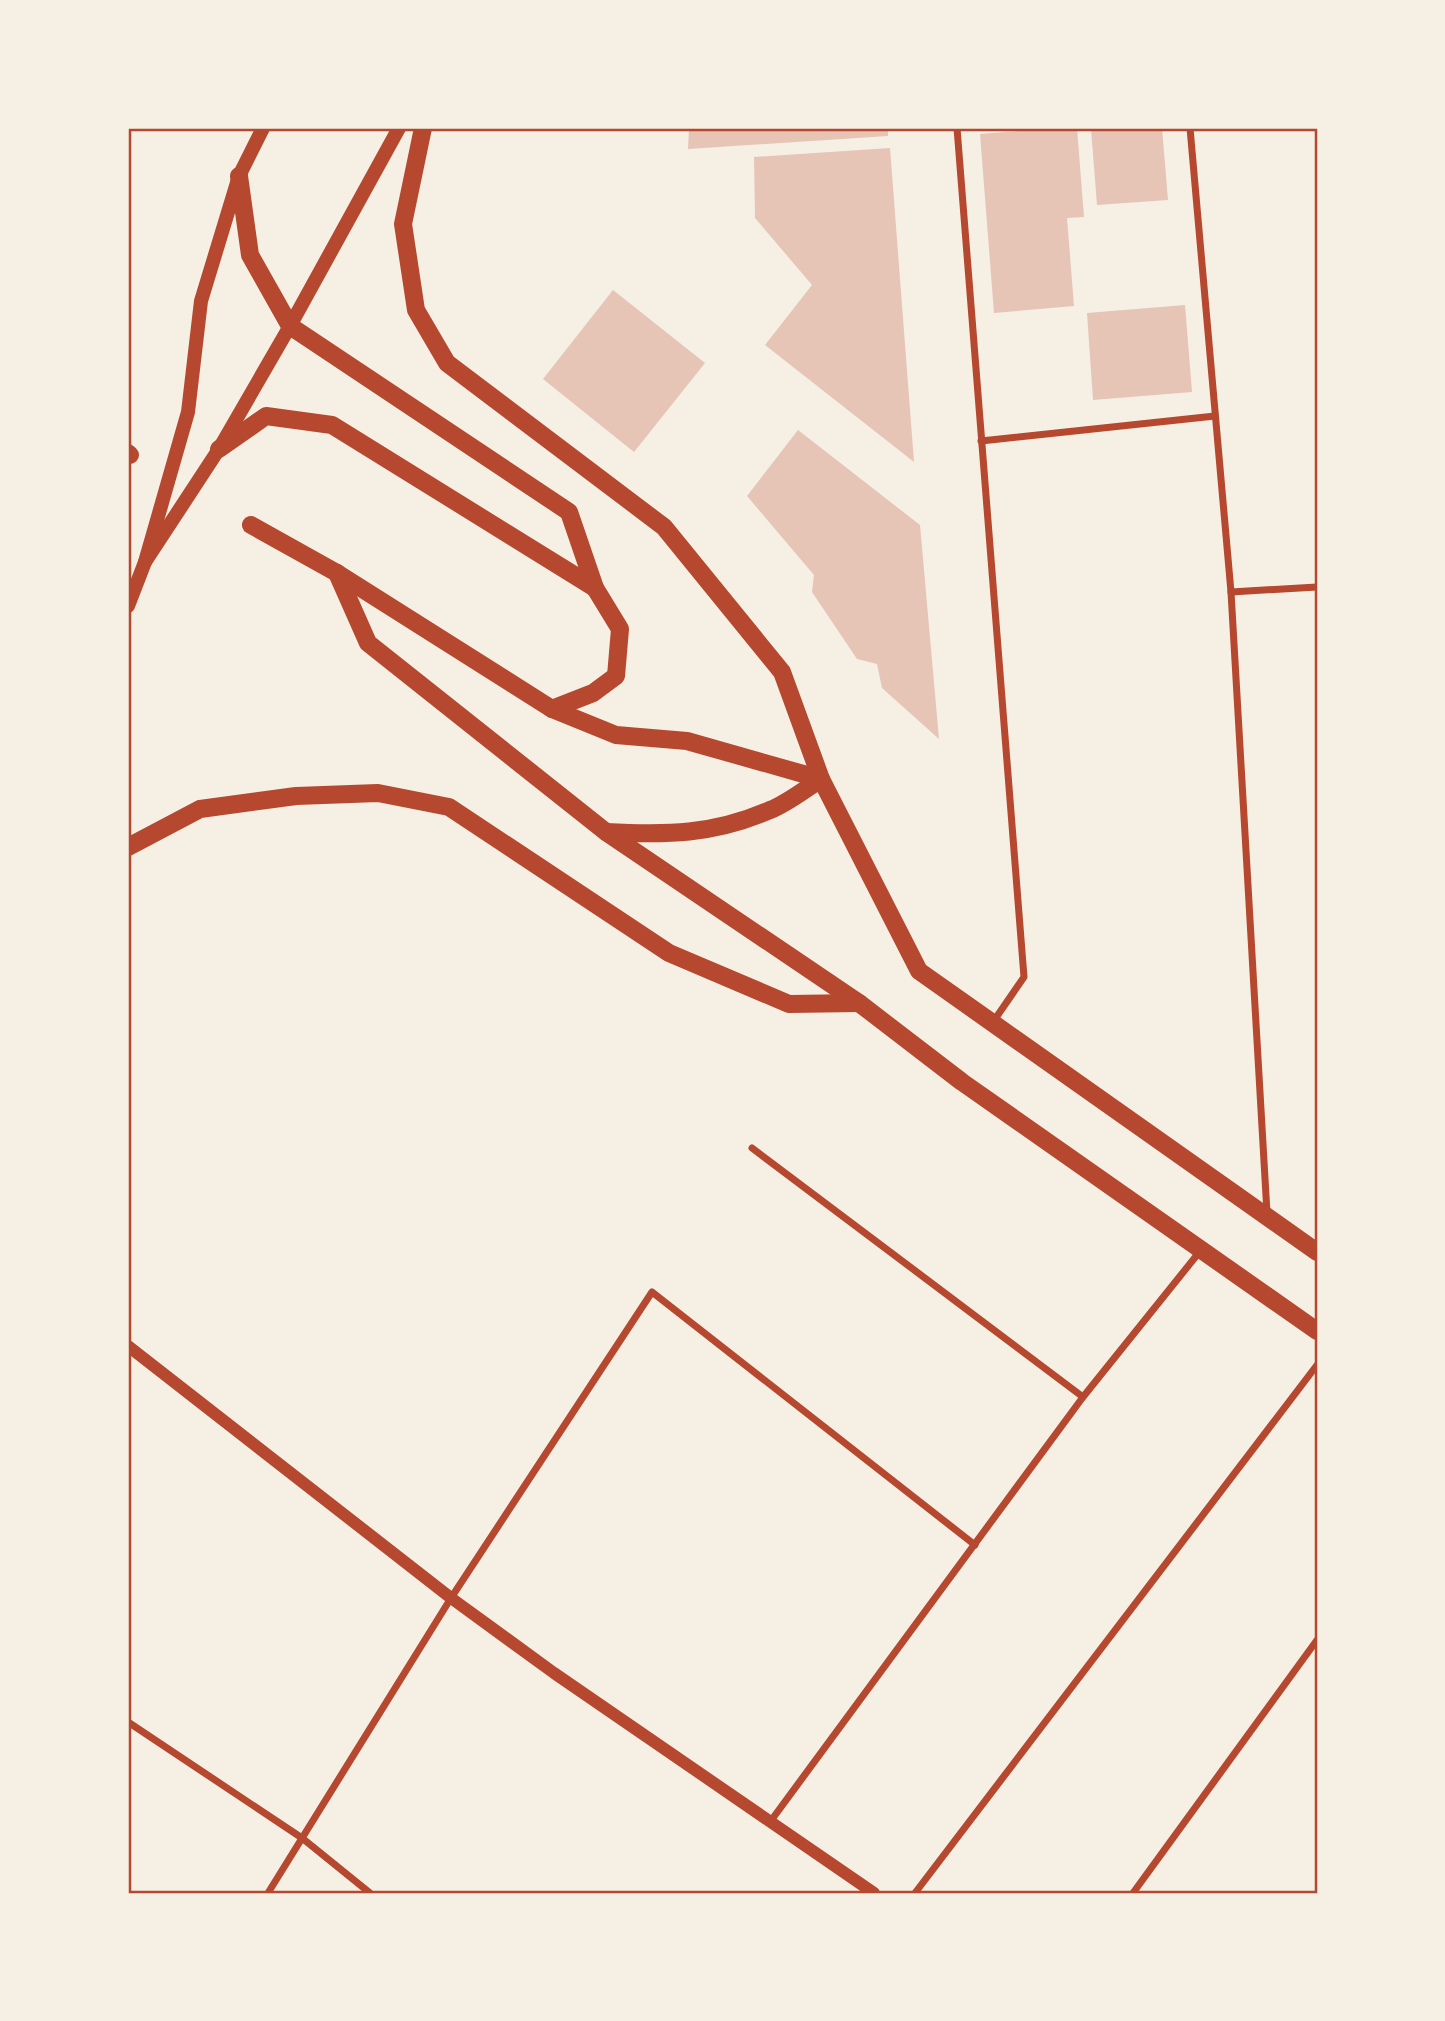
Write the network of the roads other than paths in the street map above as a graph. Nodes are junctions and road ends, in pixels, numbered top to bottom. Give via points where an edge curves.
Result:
1 (263, 128) edge
2 (399, 128) edge
3 (423, 128) edge
4 (957, 128) edge
5 (1190, 128) edge
6 (239, 176) junction
7 (290, 327) junction
8 (1215, 416) junction
9 (981, 441) junction
10 (219, 449) junction
11 (251, 525) dead end
12 (145, 562) junction
13 (337, 573) junction
14 (595, 587) junction
15 (1317, 587) edge
16 (1231, 592) junction
17 (128, 606) edge
18 (552, 709) junction
19 (821, 779) junction
20 (606, 832) junction
21 (128, 847) edge
22 (859, 1003) junction
23 (993, 1023) junction
24 (752, 1148) dead end
25 (1267, 1215) junction
26 (1203, 1249) junction
27 (1317, 1252) edge
28 (1317, 1331) edge
29 (128, 1346) edge
30 (1317, 1365) edge
31 (1083, 1397) junction
32 (975, 1545) junction
33 (451, 1598) junction
34 (1317, 1640) edge
35 (128, 1722) edge
36 (770, 1822) junction
37 (302, 1838) junction
38 (268, 1893) edge
39 (370, 1893) edge
40 (874, 1893) edge
41 (915, 1893) edge
42 (1133, 1893) edge

1 - 6 main road
2 - 7 main road
3 - 19 main road via 403,224 416,310 447,363 664,527 782,672
4 - 9 street
5 - 8 street
6 - 7 main road via 250,255
6 - 12 main road via 201,300 188,412
7 - 10 main road
7 - 14 main road via 569,512
8 - 9 street
8 - 16 street
9 - 23 street via 1024,977
10 - 12 main road
10 - 14 main road via 266,416 332,425
11 - 13 main road
12 - 17 main road
13 - 18 main road
13 - 20 main road via 368,643
14 - 18 main road via 620,629 616,676 593,693
15 - 16 street
16 - 25 street
18 - 19 main road via 616,734 687,741
19 - 20 main road via 772,810 718,828 666,835
19 - 23 main road via 919,971
20 - 22 main road
21 - 22 main road via 200,809 296,796 377,793 449,807 669,953 789,1004
22 - 26 main road via 962,1082
23 - 25 main road
24 - 31 street
25 - 27 main road
26 - 28 main road
26 - 31 street
29 - 33 street
30 - 41 street
31 - 32 street
32 - 33 street via 652,1292
32 - 36 street
33 - 36 street
33 - 37 street
34 - 42 street
35 - 37 street
36 - 40 street
37 - 38 street
37 - 39 street

